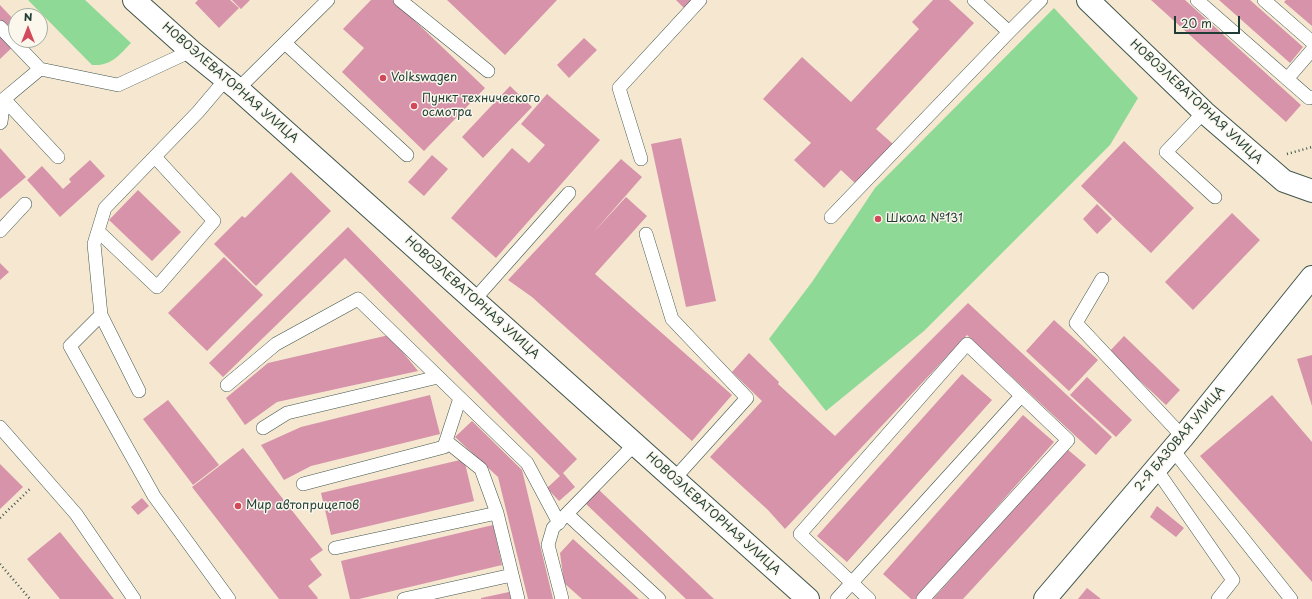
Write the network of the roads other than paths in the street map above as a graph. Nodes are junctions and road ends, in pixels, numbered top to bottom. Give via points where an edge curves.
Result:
1 (134, 0) edge
2 (328, 0) edge
3 (400, 0) edge
4 (700, 0) edge
5 (974, 0) edge
6 (1041, 0) edge
7 (1088, 0) edge
8 (1197, 0) edge
9 (1267, 1) edge
10 (0, 27) edge
11 (1008, 32) junction
12 (1312, 42) edge
13 (285, 43) junction
14 (1312, 50) edge
15 (191, 51) junction
16 (40, 69) junction
17 (488, 71) dead end
18 (1287, 79) junction
19 (232, 84) junction
20 (1312, 97) edge
21 (4, 99) junction
22 (1204, 112) junction
23 (0, 123) edge
24 (407, 155) dead end
25 (58, 156) dead end
26 (155, 156) junction
27 (641, 159) dead end
28 (1312, 192) edge
29 (569, 193) dead end
30 (1216, 197) dead end
31 (25, 204) dead end
32 (831, 217) dead end
33 (0, 231) edge
34 (98, 231) junction
35 (646, 234) dead end
36 (1312, 277) edge
37 (1102, 279) dead end
38 (474, 300) junction
39 (102, 315) junction
40 (438, 377) junction
41 (227, 385) dead end
42 (140, 391) dead end
43 (1021, 396) junction
44 (460, 398) junction
45 (0, 427) edge
46 (263, 428) dead end
47 (446, 442) junction
48 (635, 444) junction
49 (1178, 444) junction
50 (1156, 469) junction
51 (674, 479) junction
52 (303, 484) dead end
53 (497, 513) junction
54 (563, 518) junction
55 (335, 548) dead end
56 (512, 574) junction
57 (851, 583) junction
58 (134, 599) edge
59 (229, 599) edge
60 (404, 599) edge
61 (518, 599) edge
62 (562, 599) edge
63 (659, 599) edge
64 (808, 599) edge
65 (837, 599) edge
66 (869, 599) edge
67 (923, 599) edge
68 (1045, 599) edge
69 (1218, 599) edge
70 (1291, 599) edge

1 - 15 street, НОВОЭЛЕВАТОРНАЯ УЛИЦА
2 - 13 lane
3 - 17 lane
4 - 27 lane via 619,88
5 - 11 lane
6 - 11 lane
7 - 22 street, НОВОЭЛЕВАТОРНАЯ УЛИЦА
8 - 18 lane
9 - 12 lane
10 - 16 lane
11 - 32 lane
13 - 19 lane
13 - 24 lane
14 - 18 lane
15 - 16 lane via 118,85
15 - 19 street, НОВОЭЛЕВАТОРНАЯ УЛИЦА
16 - 21 lane
18 - 20 lane via 1309,98
19 - 26 lane via 198,112
19 - 38 street, НОВОЭЛЕВАТОРНАЯ УЛИЦА
21 - 23 lane
21 - 25 lane
22 - 28 street, НОВОЭЛЕВАТОРНАЯ УЛИЦА via 1284,181
22 - 30 lane via 1166,152
26 - 34 lane via 106,208
26 - 34 lane via 214,221 157,287
29 - 38 lane
31 - 33 lane
34 - 39 lane via 94,244
35 - 51 lane via 672,319 747,398
36 - 49 street, 2-Я БАЗОВАЯ УЛИЦА
37 - 49 lane via 1076,323
38 - 48 street, НОВОЭЛЕВАТОРНАЯ УЛИЦА
39 - 42 lane
39 - 59 lane via 70,346 154,496
40 - 41 lane via 358,299 276,344
40 - 44 lane
40 - 46 lane via 287,413
43 - 57 lane
43 - 57 lane via 967,344 800,534
43 - 67 lane via 1068,440
44 - 47 lane
44 - 54 lane via 527,463
45 - 58 lane via 76,514
47 - 52 lane via 444,447
47 - 53 lane via 482,469
48 - 51 street, НОВОЭЛЕВАТОРНАЯ УЛИЦА
48 - 54 lane
49 - 50 street, 2-Я БАЗОВАЯ УЛИЦА
49 - 70 lane
50 - 68 street, 2-Я БАЗОВАЯ УЛИЦА
50 - 69 lane via 1233,580
51 - 64 street, НОВОЭЛЕВАТОРНАЯ УЛИЦА
53 - 55 lane
53 - 56 lane
54 - 62 lane via 553,528 548,545
54 - 63 lane
56 - 60 lane
56 - 61 lane
57 - 65 lane
57 - 66 lane

